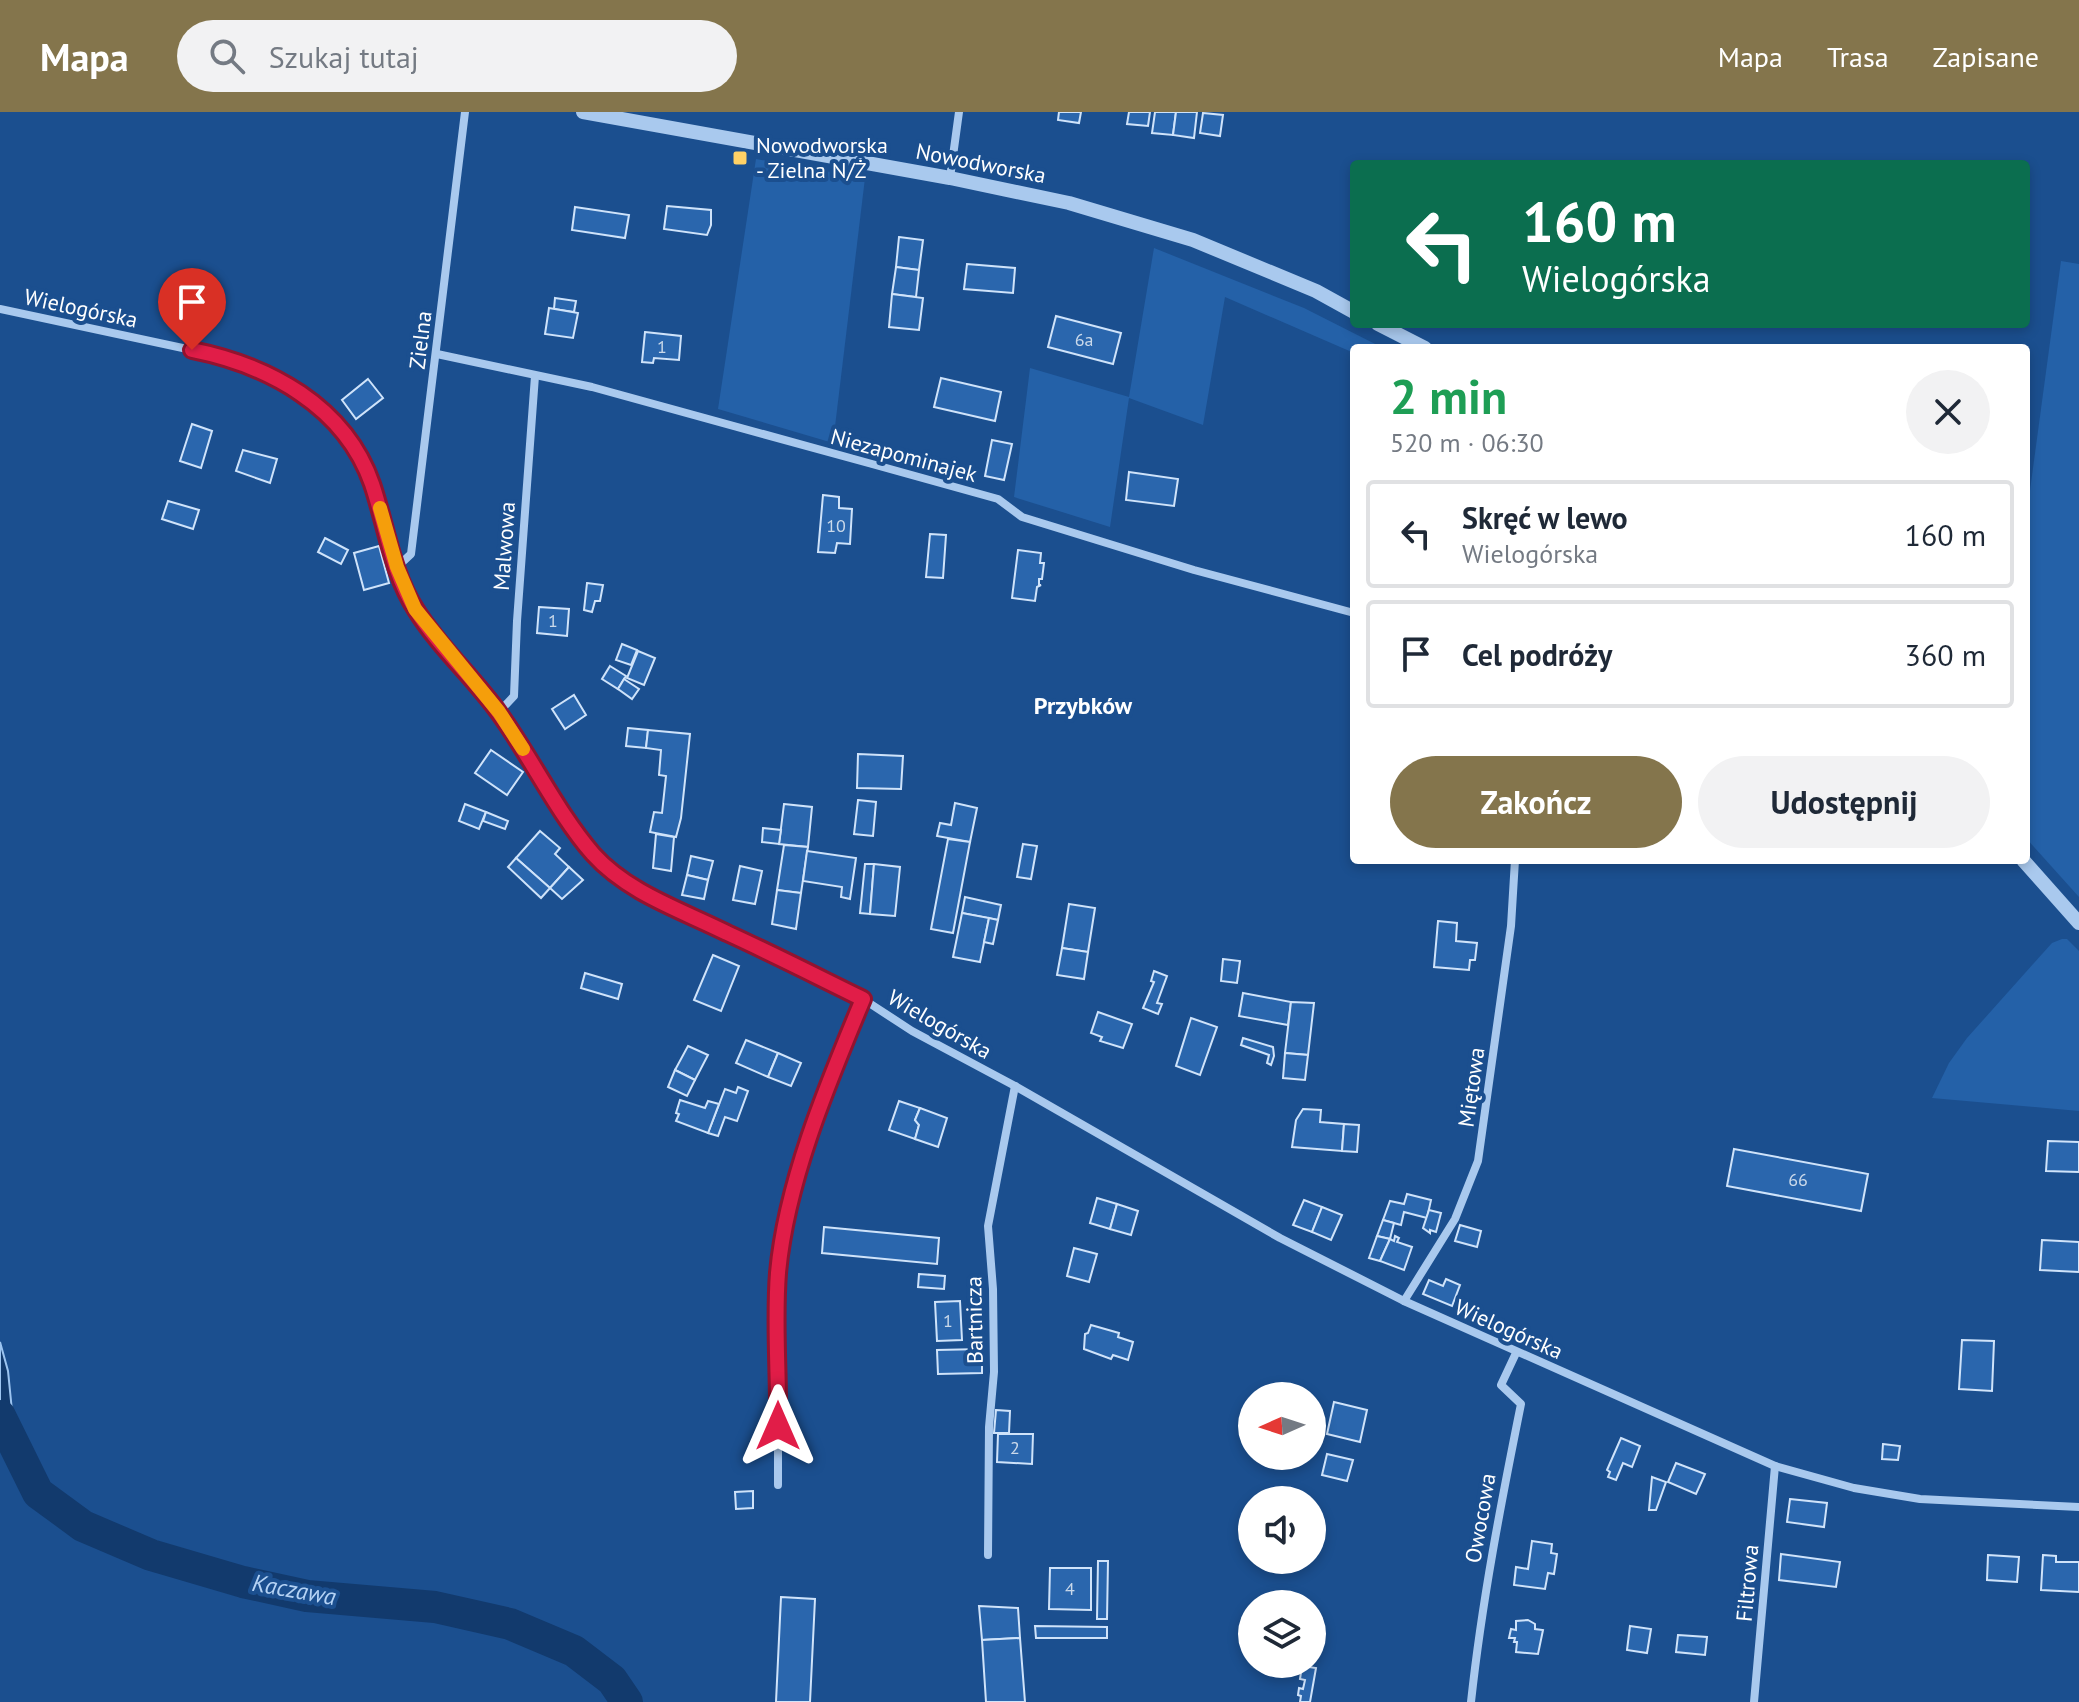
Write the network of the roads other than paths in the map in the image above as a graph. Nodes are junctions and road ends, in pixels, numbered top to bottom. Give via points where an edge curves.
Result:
1 (465, 112) edge
2 (583, 112) edge
3 (959, 112) edge
4 (950, 178) junction
5 (0, 309) edge
6 (1350, 310) edge
7 (1386, 328) edge
8 (1417, 344) edge
9 (437, 354) junction
10 (535, 376) junction
11 (397, 567) junction
12 (1350, 612) edge
13 (499, 712) junction
14 (1515, 864) edge
15 (2027, 864) edge
16 (2079, 923) edge
17 (863, 999) junction
18 (1015, 1086) junction
19 (1404, 1301) junction
20 (1516, 1353) junction
21 (1775, 1466) junction
22 (778, 1485) dead end
23 (2079, 1507) edge
24 (988, 1555) dead end
25 (1471, 1702) edge
26 (1754, 1702) edge

1 - 9 street, Zielna
2 - 4 street, Nowodworska
3 - 4 street
4 - 6 street, Nowodworska via 1069,203 1193,240
5 - 11 street, Wielogórska via 220,356 296,388 352,445 371,480
7 - 8 street
9 - 10 street, Niezapominajek
9 - 11 street, Zielna via 411,554
10 - 12 street, Niezapominajek via 592,387 998,499 1022,517
10 - 13 street, Malwowa via 514,696
11 - 13 street, Wielogórska via 415,609
13 - 17 street, Wielogórska via 593,854 629,886
14 - 19 street, Miętowa via 1478,1161 1455,1219
15 - 16 street
17 - 18 street, Wielogórska
17 - 22 street via 817,1114 790,1205 778,1273
18 - 19 street, Wielogórska via 1280,1238
18 - 24 street, Bartnicza via 988,1226 994,1372
19 - 20 street, Wielogórska
20 - 21 street, Wielogórska
20 - 25 street, Owocowa via 1501,1385 1521,1404 1479,1624
21 - 23 street, Wielogórska via 1920,1499
21 - 26 street, Filtrowa

